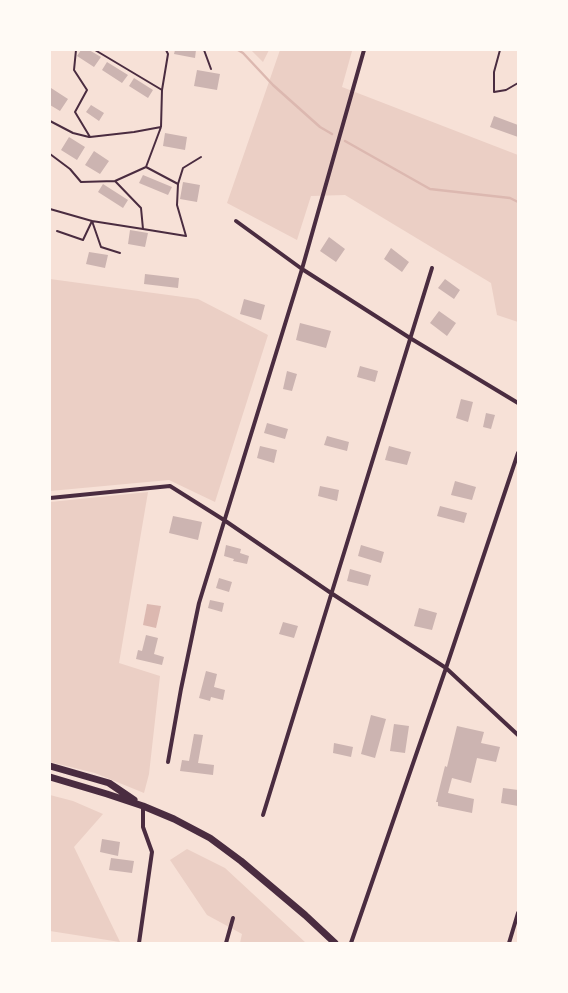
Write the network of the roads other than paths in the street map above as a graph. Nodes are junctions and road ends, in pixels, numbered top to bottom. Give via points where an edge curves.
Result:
1 (364, 50) edge
2 (500, 50) edge
3 (518, 81) edge
4 (236, 221) dead end
5 (432, 268) dead end
6 (302, 269) junction
7 (410, 338) junction
8 (518, 403) edge
9 (518, 453) edge
10 (50, 498) edge
11 (224, 520) junction
12 (331, 593) junction
13 (446, 668) junction
14 (518, 735) edge
15 (168, 762) dead end
16 (50, 766) edge
17 (50, 777) edge
18 (143, 806) junction
19 (263, 815) dead end
20 (518, 913) edge
21 (233, 918) dead end
22 (139, 943) edge
23 (226, 943) edge
24 (335, 943) edge
25 (352, 943) edge
26 (509, 943) edge

1 - 6 street
2 - 3 lane via 494,72 494,92 506,90
4 - 6 street
5 - 7 street
6 - 7 street
6 - 11 street
7 - 8 street
7 - 12 street
9 - 13 street
10 - 11 street via 170,486
11 - 12 street
11 - 15 street via 199,602
12 - 13 street
12 - 19 street
13 - 14 street
13 - 25 street
16 - 18 highway via 109,783
17 - 18 highway
18 - 22 street via 143,827 152,852
18 - 24 highway via 210,838 242,861
20 - 26 street
21 - 23 street

